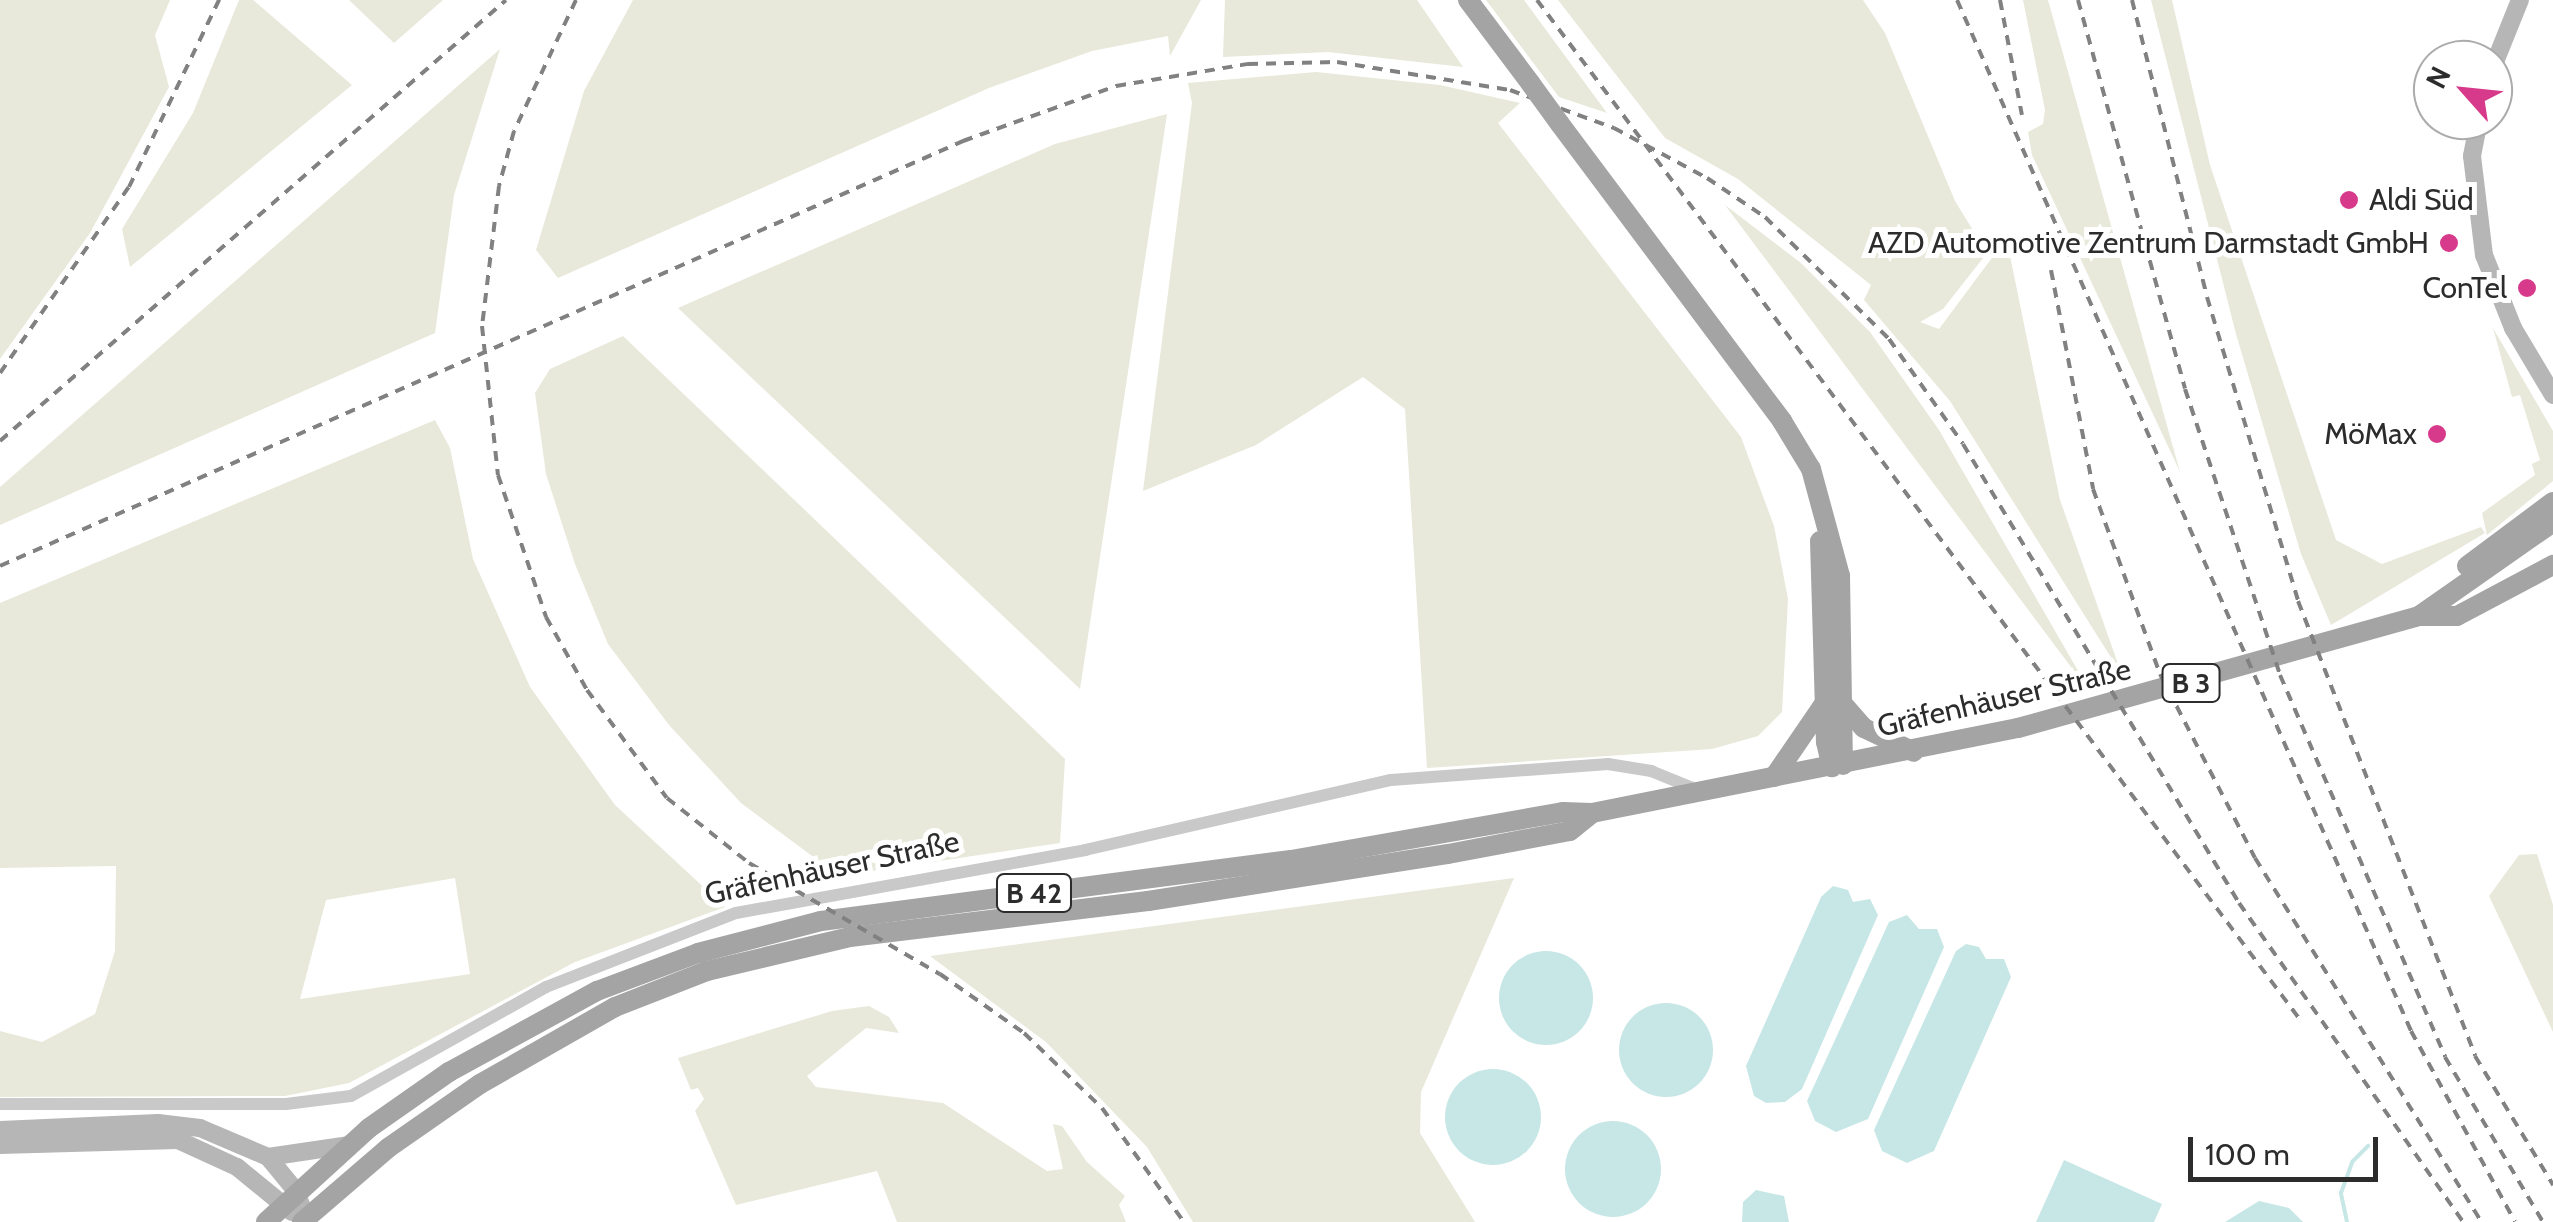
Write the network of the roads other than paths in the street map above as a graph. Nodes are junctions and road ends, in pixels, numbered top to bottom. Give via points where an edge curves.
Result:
1 (1468, 0) edge
2 (2520, 0) edge
3 (2504, 40) edge
4 (2476, 140) edge
5 (2553, 395) edge
6 (2553, 502) edge
7 (2553, 522) edge
8 (2525, 545) junction
9 (2551, 569) edge
10 (2448, 590) junction
11 (2419, 616) junction
12 (1834, 700) junction
13 (1914, 752) junction
14 (1838, 766) junction
15 (1774, 778) junction
16 (1702, 792) junction
17 (1592, 813) junction
18 (0, 1104) edge
19 (0, 1130) edge
20 (0, 1145) edge
21 (348, 1146) junction
22 (268, 1157) junction
23 (288, 1199) junction
24 (304, 1220) edge
25 (266, 1222) edge

1 - 12 main road, bridge via 1762,394 1821,546
2 - 3 main road
4 - 5 main road via 2472,171 2484,255 2513,328
6 - 10 main road via 2458,572
7 - 8 main road, Gräfenhäuser Straße / B 3
8 - 9 main road
8 - 10 main road, Gräfenhäuser Straße / B 3
9 - 11 main road, Gräfenhäuser Straße / B 3 via 2457,616
10 - 11 main road, Gräfenhäuser Straße / B 3
11 - 13 main road, Gräfenhäuser Straße / B 3 via 2274,661
12 - 13 main road via 1864,728
12 - 14 main road
12 - 15 main road
13 - 14 main road, Gräfenhäuser Straße / B 3
14 - 15 main road, B 42
15 - 16 main road, B 42
16 - 17 main road, B 42
16 - 18 street, Gräfenhäuser Straße via 1651,771 1608,764 1391,780 1084,850 736,913 546,987 351,1096 286,1104
17 - 21 main road, B 42 via 856,916 754,937 647,971 549,1015 449,1072
17 - 24 main road, B 42 via 1570,831 1448,854 850,937 707,971 581,1024 480,1084 388,1148
19 - 22 main road via 178,1124 224,1135
20 - 23 main road via 178,1140
21 - 22 main road
21 - 23 main road, B 42
22 - 23 main road
23 - 24 main road
23 - 25 main road, B 42

